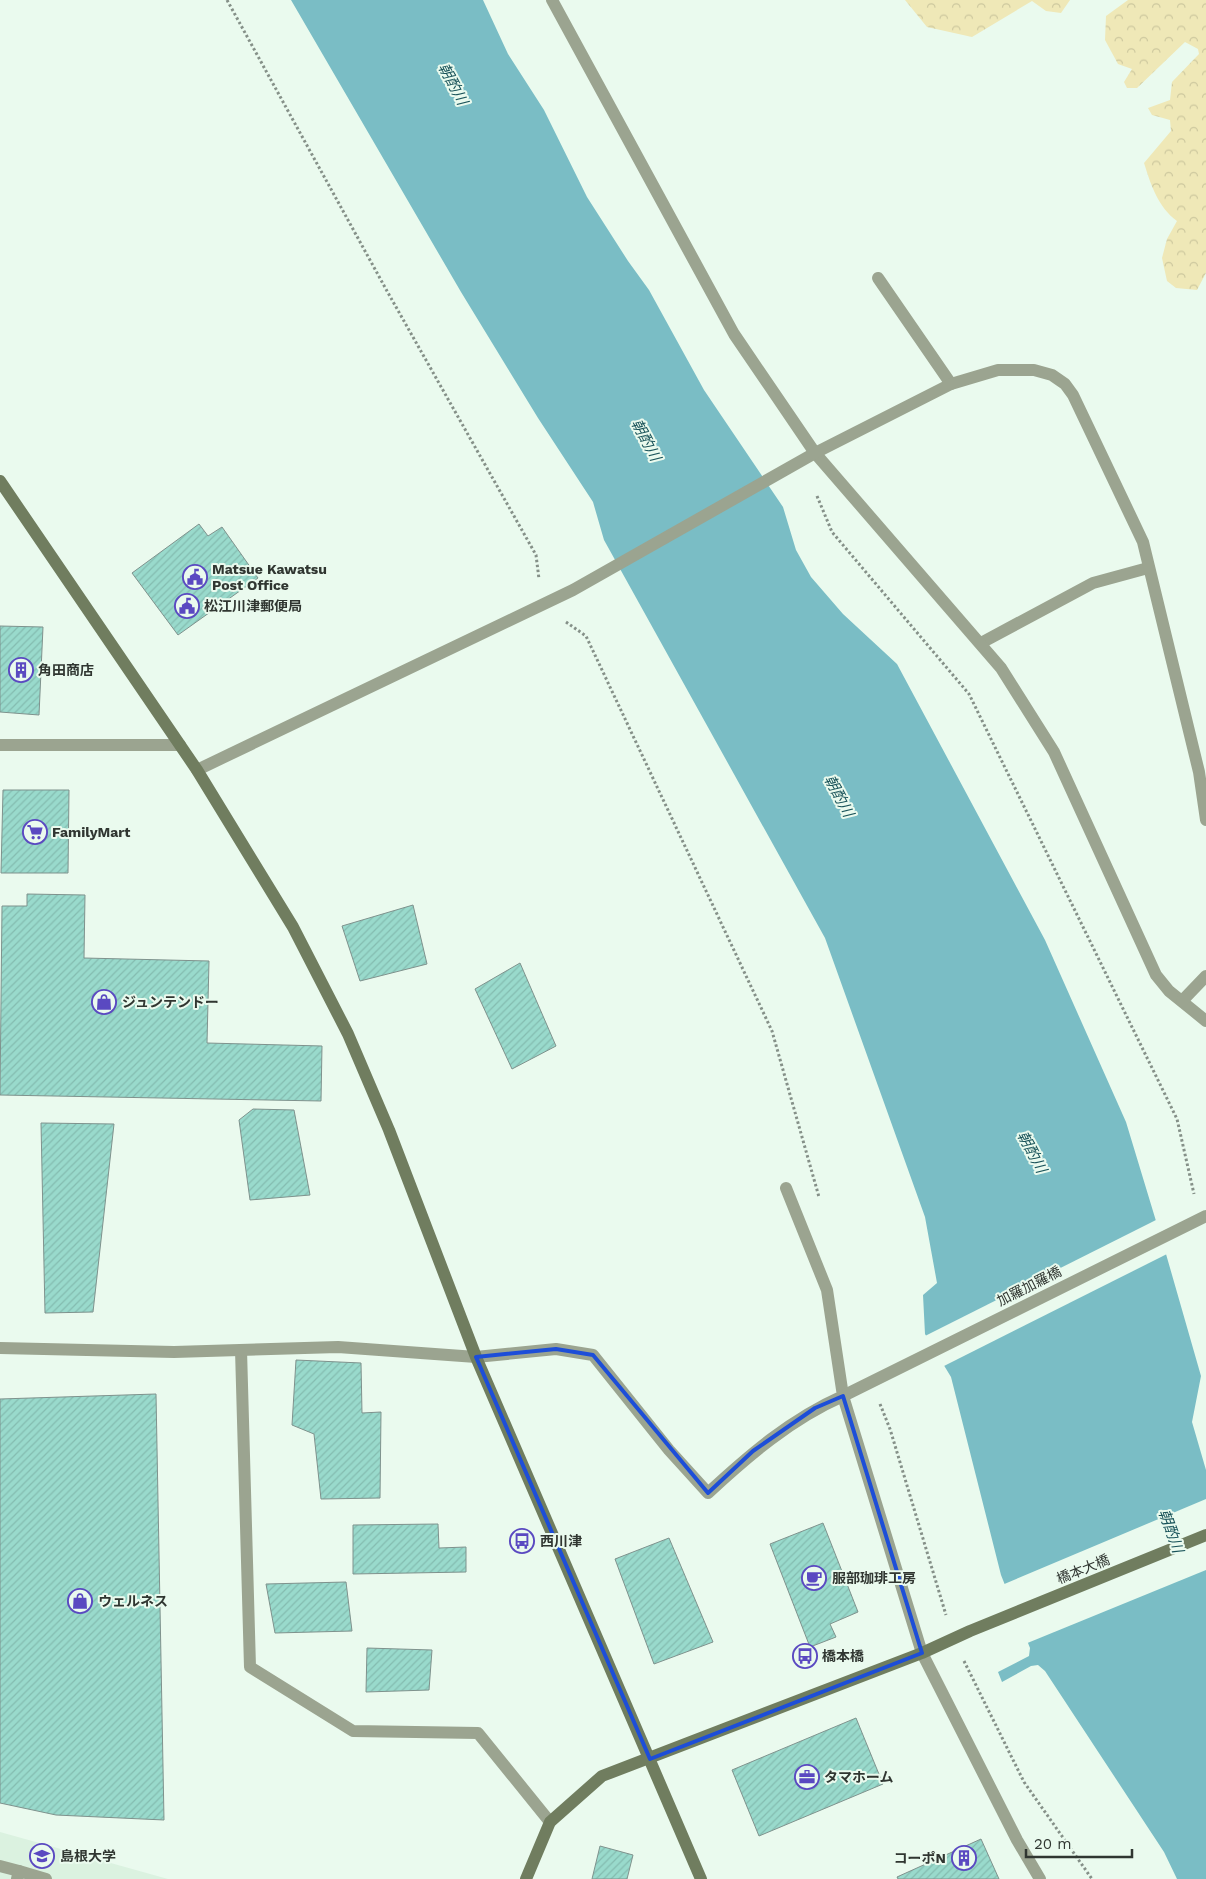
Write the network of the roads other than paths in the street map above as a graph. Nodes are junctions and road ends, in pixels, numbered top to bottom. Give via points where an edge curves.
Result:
1 (552, 0) edge
2 (878, 278) dead end
3 (952, 384) junction
4 (815, 453) junction
5 (0, 481) edge
6 (1148, 568) junction
7 (981, 643) junction
8 (0, 745) edge
9 (180, 745) junction
10 (197, 770) junction
11 (1202, 771) edge
12 (1206, 820) edge
13 (1206, 976) edge
14 (1182, 1001) junction
15 (1206, 1021) edge
16 (786, 1188) dead end
17 (1203, 1217) edge
18 (0, 1348) edge
19 (241, 1350) junction
20 (476, 1357) junction
21 (843, 1396) junction
22 (1206, 1535) edge
23 (922, 1654) junction
24 (650, 1759) junction
25 (550, 1822) junction
26 (0, 1866) edge
27 (18, 1875) edge
28 (46, 1879) edge
29 (526, 1879) edge
30 (701, 1879) edge
31 (1040, 1879) edge

1 - 4 street via 734,334
2 - 3 street
3 - 4 street
3 - 6 street via 998,370 1034,370 1052,375 1065,384 1074,395 1143,542
4 - 7 street
4 - 10 street via 573,590
5 - 9 street
6 - 7 street via 1093,583
6 - 11 street
7 - 14 street via 1001,668 1054,752 1156,975
8 - 9 street
9 - 10 street
10 - 20 street via 293,926 348,1034 389,1130
11 - 12 street
13 - 14 street
14 - 15 street
16 - 21 street via 827,1290
17 - 21 street, 加羅加羅橋
18 - 19 street via 174,1352
19 - 20 street via 338,1347
19 - 25 street via 250,1667 353,1731 478,1734
20 - 21 street, 加羅加羅橋 via 556,1349 592,1355 708,1493 753,1451 815,1408
20 - 24 street
21 - 23 street
22 - 23 street, 橋本大橋 via 970,1631
23 - 24 street, 橋本大橋
23 - 31 street
24 - 25 street, 橋本大橋 via 602,1776
24 - 30 street
25 - 29 street
26 - 27 street
27 - 28 street

